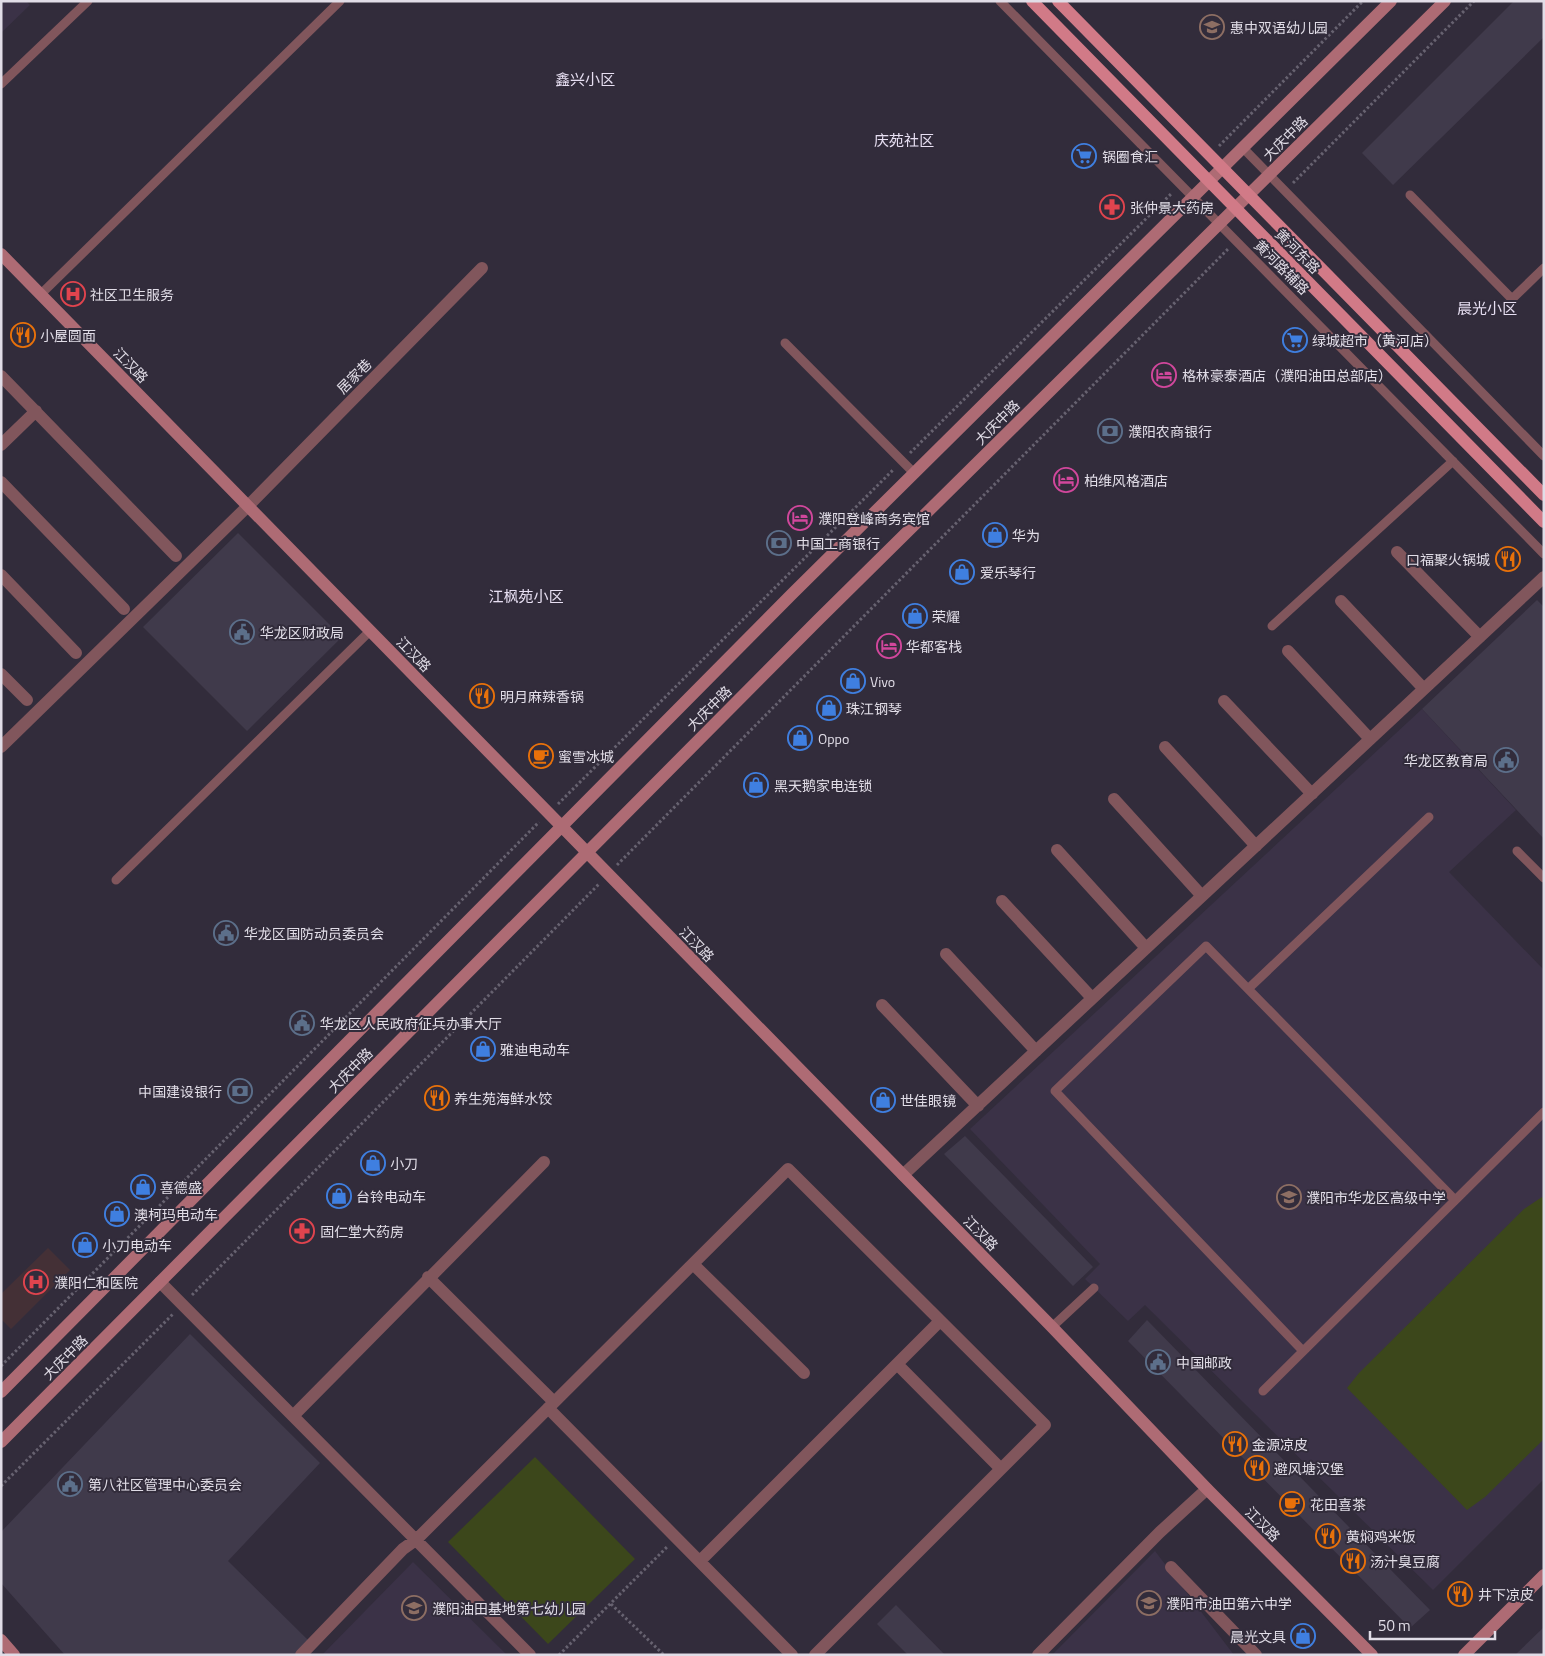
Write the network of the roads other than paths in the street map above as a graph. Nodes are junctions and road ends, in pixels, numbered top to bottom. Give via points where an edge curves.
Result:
1 (88, 1) edge
2 (340, 1) edge
3 (1000, 1) edge
4 (1032, 1) edge
5 (1058, 1) edge
6 (1391, 1) edge
7 (1445, 1) edge
8 (1, 84) edge
9 (1242, 148) junction
10 (1222, 168) junction
11 (1269, 175) junction
12 (1209, 181) junction
13 (1249, 195) junction
14 (1410, 195) dead end
15 (1193, 197) junction
16 (1235, 208) junction
17 (1220, 224) junction
18 (1, 254) edge
19 (482, 268) dead end
20 (1544, 268) edge
21 (41, 294) junction
22 (785, 342) dead end
23 (1, 376) edge
24 (36, 411) junction
25 (1, 445) edge
26 (1544, 456) edge
27 (1454, 461) junction
28 (914, 473) junction
29 (1, 482) edge
30 (1544, 495) edge
31 (248, 506) junction
32 (1544, 522) edge
33 (1398, 552) dead end
34 (1544, 554) edge
35 (176, 556) dead end
36 (1, 575) edge
37 (1544, 577) edge
38 (1341, 600) dead end
39 (124, 609) dead end
40 (1272, 626) dead end
41 (370, 631) junction
42 (1480, 637) junction
43 (1288, 651) dead end
44 (76, 653) dead end
45 (1, 674) edge
46 (1424, 689) junction
47 (27, 700) dead end
48 (1224, 701) dead end
49 (1370, 739) junction
50 (1, 747) edge
51 (1165, 747) dead end
52 (1312, 794) junction
53 (1114, 799) dead end
54 (1429, 817) dead end
55 (561, 826) junction
56 (1256, 846) junction
57 (1057, 850) dead end
58 (1517, 851) dead end
59 (587, 852) junction
60 (1544, 878) edge
61 (116, 880) dead end
62 (1202, 896) junction
63 (1002, 901) dead end
64 (1146, 948) junction
65 (946, 954) dead end
66 (1248, 988) junction
67 (1092, 998) junction
68 (882, 1005) dead end
69 (1036, 1051) junction
70 (978, 1106) junction
71 (1544, 1112) edge
72 (544, 1162) dead end
73 (903, 1175) junction
74 (1455, 1200) junction
75 (692, 1264) junction
76 (428, 1277) junction
77 (160, 1282) junction
78 (1094, 1288) dead end
79 (940, 1321) junction
80 (1052, 1327) junction
81 (1304, 1351) junction
82 (897, 1364) junction
83 (804, 1373) dead end
84 (1263, 1391) dead end
85 (1, 1392) edge
86 (551, 1405) junction
87 (294, 1416) junction
88 (1, 1442) edge
89 (1001, 1469) junction
90 (1207, 1489) junction
91 (417, 1539) junction
92 (700, 1561) junction
93 (1171, 1567) dead end
94 (1544, 1575) edge
95 (1, 1640) edge
96 (790, 1654) edge
97 (14, 1655) edge
98 (301, 1655) edge
99 (530, 1655) edge
100 (815, 1655) edge
101 (1038, 1655) edge
102 (1256, 1655) edge
103 (1372, 1655) edge
104 (1464, 1655) edge

1 - 8 lane
2 - 21 lane
3 - 15 lane, 黄河路辅路
4 - 12 main road, 黄河东路
5 - 10 main road, 黄河东路
6 - 9 main road, 大庆中路
7 - 11 main road, 大庆中路
9 - 10 main road, 大庆中路
9 - 11 lane
10 - 12 main road, 大庆中路
10 - 13 main road, 黄河东路
11 - 13 main road, 大庆中路
11 - 26 lane
12 - 15 main road, 大庆中路
12 - 16 main road, 黄河东路
13 - 16 main road, 大庆中路
13 - 30 main road, 黄河东路
14 - 20 lane via 1512,299
15 - 17 lane, 黄河路辅路
15 - 28 main road, 大庆中路
16 - 17 main road, 大庆中路
16 - 32 main road, 黄河东路
17 - 27 lane, 黄河路辅路
17 - 59 main road, 大庆中路
18 - 21 main road, 江汉路
19 - 31 street, 居家巷
21 - 31 main road, 江汉路
22 - 28 lane
23 - 24 street
24 - 25 street
24 - 35 street
27 - 34 lane, 黄河路辅路
27 - 40 lane
28 - 55 main road, 大庆中路
29 - 39 street
31 - 41 main road, 江汉路
31 - 50 street, 居家巷
33 - 42 street
36 - 44 street
37 - 42 street
38 - 46 street
41 - 55 main road, 江汉路
41 - 61 lane
42 - 46 street
43 - 49 street
45 - 47 street
46 - 49 street
48 - 52 street
49 - 52 street
51 - 56 street
52 - 56 street
53 - 62 street
54 - 66 lane
55 - 59 main road, 江汉路
55 - 85 main road, 大庆中路
56 - 62 street
57 - 64 street
58 - 60 lane
59 - 73 main road, 江汉路
59 - 77 main road, 大庆中路
62 - 64 street
63 - 67 street
64 - 67 street
65 - 69 street
66 - 74 lane
66 - 81 lane via 1206,946 1055,1091
67 - 69 street
68 - 70 street
69 - 70 street
70 - 73 street
71 - 74 lane
72 - 76 street
73 - 80 main road, 江汉路
74 - 81 lane
75 - 79 street via 788,1169
75 - 83 street
75 - 86 street
76 - 86 street
76 - 87 street
77 - 87 street
77 - 88 main road, 大庆中路
78 - 80 lane
79 - 82 street
79 - 89 street via 1045,1425
80 - 90 main road, 江汉路
81 - 84 lane
82 - 89 street
82 - 92 street
86 - 91 street
86 - 92 street
87 - 91 street
89 - 100 street
90 - 101 street
90 - 103 main road, 江汉路
91 - 98 street via 403,1549
91 - 99 street
92 - 96 street
93 - 102 street
94 - 104 main road
95 - 97 main road

